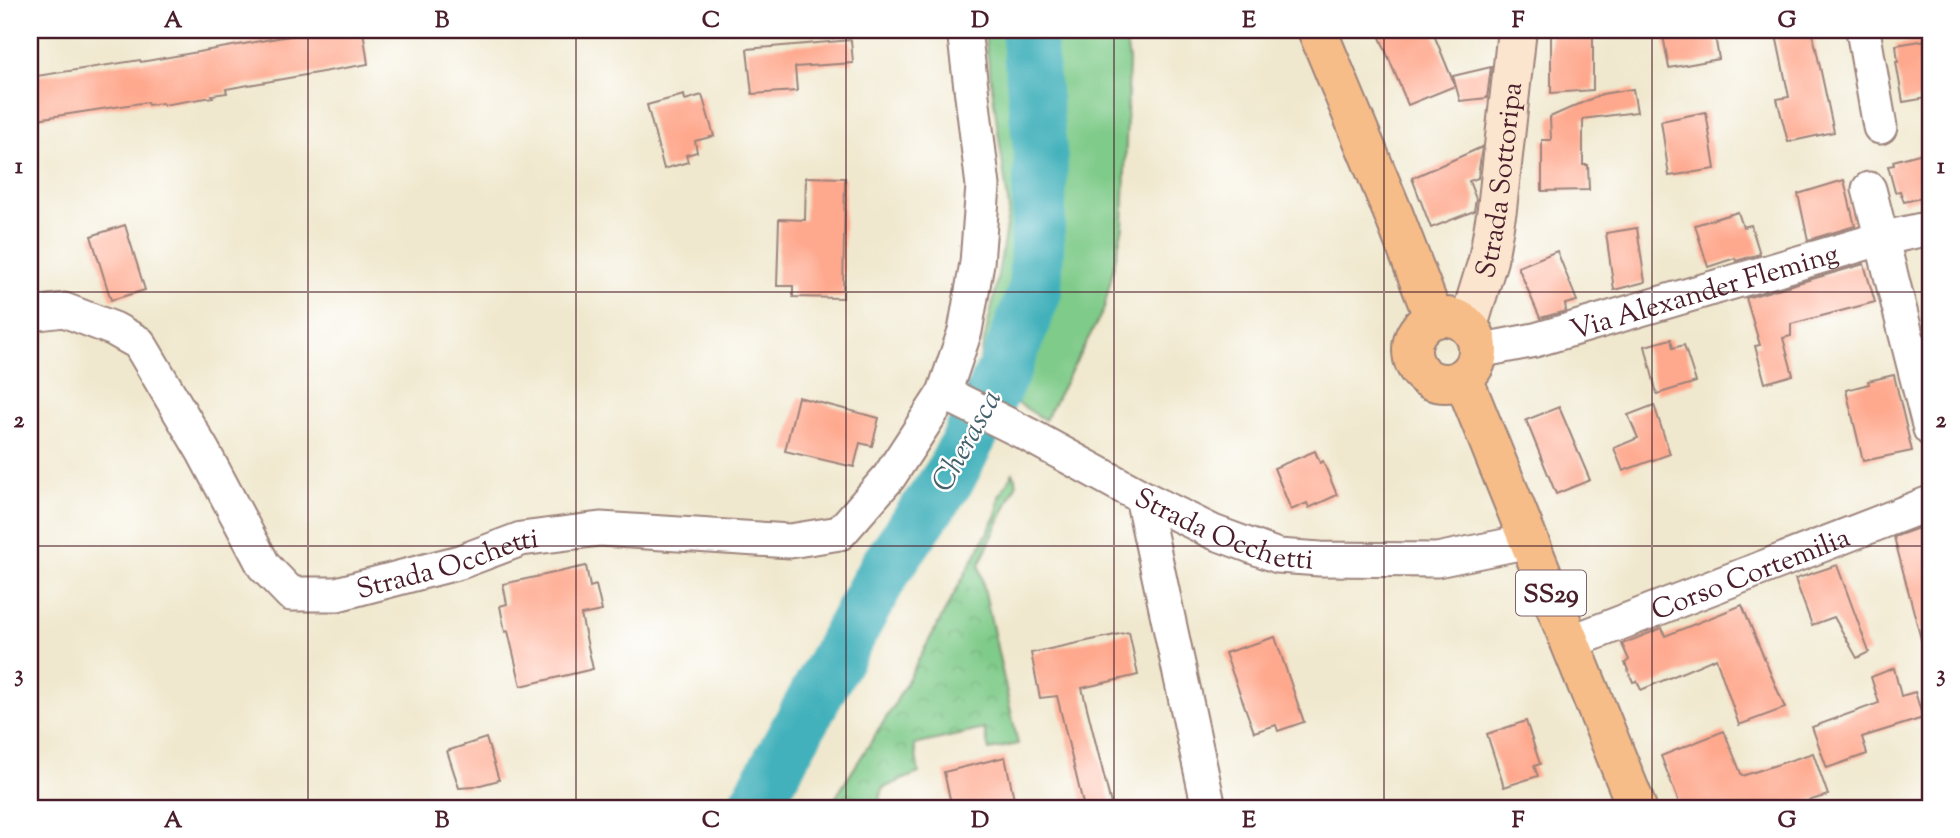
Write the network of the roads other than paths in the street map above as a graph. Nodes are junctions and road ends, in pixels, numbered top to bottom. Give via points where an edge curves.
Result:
1 (964, 30) edge
2 (1317, 30) edge
3 (1517, 30) edge
4 (1863, 30) edge
5 (1880, 127) dead end
6 (1868, 188) dead end
7 (1930, 228) edge
8 (1880, 239) junction
9 (30, 314) edge
10 (1461, 343) junction
11 (944, 393) junction
12 (1930, 429) edge
13 (1142, 498) junction
14 (1930, 503) edge
15 (1529, 541) junction
16 (1570, 642) junction
17 (1209, 808) edge
18 (1637, 808) edge

1 - 11 street, Strada Occhetti via 983,186 977,263 965,331
2 - 10 main road, SS29 via 1393,213
3 - 10 street, Strada Sottoripa via 1488,260
4 - 5 street
6 - 8 street
7 - 8 street, Via Alexander Fleming
8 - 10 street, Via Alexander Fleming via 1535,340
8 - 12 street
9 - 11 street, Strada Occhetti via 64,310 139,343 264,566 291,594 337,594 460,562 522,539 600,529 790,541 840,533 889,477
10 - 15 main road, SS29
11 - 13 street, Strada Occhetti
13 - 15 street, Strada Occhetti via 1278,556 1437,560
13 - 17 street
14 - 16 street, Corso Cortemilia
15 - 16 main road, SS29
16 - 18 main road, SS29

